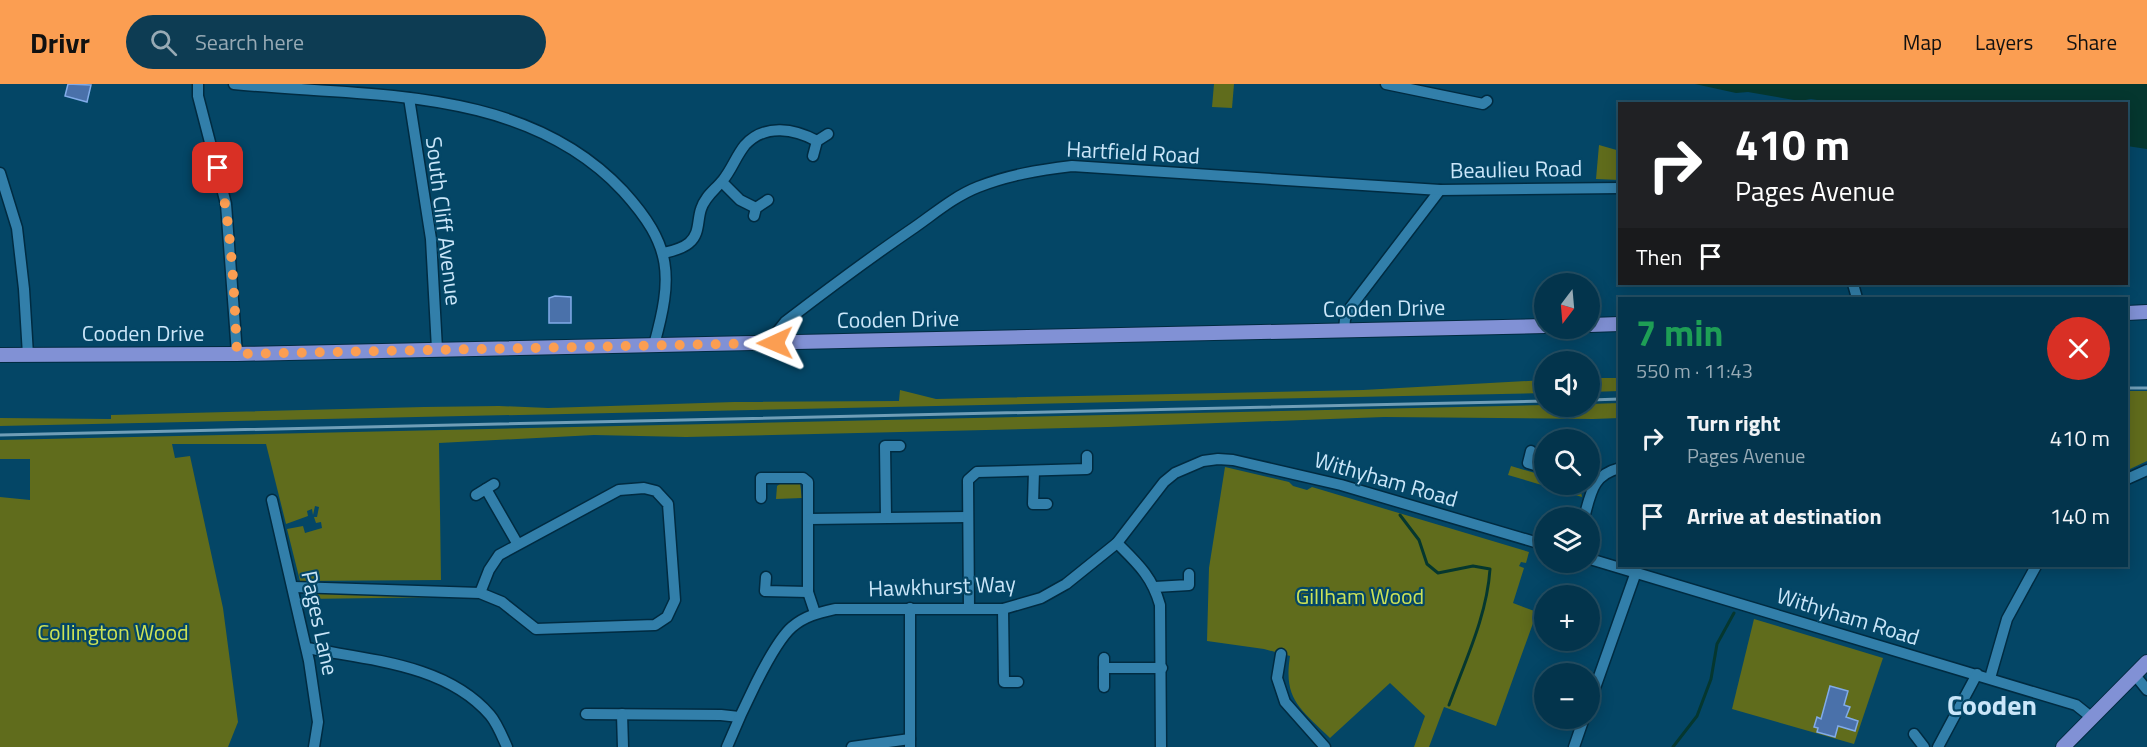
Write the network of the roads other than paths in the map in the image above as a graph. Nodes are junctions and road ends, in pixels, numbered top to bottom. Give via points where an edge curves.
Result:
1 (198, 84) edge
2 (234, 84) edge
3 (1386, 84) edge
4 (409, 98) junction
5 (1487, 101) dead end
6 (828, 134) dead end
7 (817, 141) junction
8 (813, 156) dead end
9 (0, 173) edge
10 (722, 182) junction
11 (1618, 188) edge
12 (1440, 190) junction
13 (768, 200) dead end
14 (664, 253) junction
15 (2147, 312) edge
16 (2128, 313) edge
17 (1618, 324) edge
18 (1600, 325) edge
19 (1534, 326) edge
20 (1344, 330) junction
21 (775, 343) junction
22 (654, 345) junction
23 (437, 349) junction
24 (237, 354) junction
25 (0, 355) edge
26 (28, 355) junction
27 (900, 446) dead end
28 (1531, 451) dead end
29 (1087, 456) dead end
30 (1534, 465) edge
31 (1618, 468) edge
32 (2147, 470) edge
33 (1034, 471) junction
34 (1286, 471) joint
35 (1600, 478) edge
36 (2128, 479) edge
37 (485, 490) dead end
38 (761, 498) dead end
39 (1047, 504) dead end
40 (270, 505) dead end
41 (886, 517) junction
42 (967, 517) junction
43 (810, 519) junction
44 (1534, 542) edge
45 (517, 543) junction
46 (1117, 543) junction
47 (1600, 562) edge
48 (1618, 567) edge
49 (1618, 567) edge
50 (2035, 567) edge
51 (1636, 572) junction
52 (1189, 574) dead end
53 (765, 577) dead end
54 (294, 587) junction
55 (1155, 587) junction
56 (808, 592) junction
57 (480, 593) junction
58 (910, 608) junction
59 (969, 608) junction
60 (1003, 609) junction
61 (815, 614) junction
62 (307, 648) junction
63 (1281, 654) dead end
64 (2147, 662) edge
65 (1162, 668) junction
66 (1600, 674) edge
67 (1977, 674) junction
68 (2135, 675) junction
69 (1990, 678) junction
70 (1018, 682) dead end
71 (1104, 687) dead end
72 (2147, 690) edge
73 (586, 714) dead end
74 (622, 714) junction
75 (739, 717) junction
76 (2091, 717) junction
77 (1580, 729) edge
78 (1914, 734) dead end
79 (910, 743) edge
80 (314, 747) edge
81 (507, 747) edge
82 (623, 747) edge
83 (727, 747) edge
84 (852, 747) edge
85 (1161, 747) edge
86 (1325, 747) edge
87 (1574, 747) edge
88 (1924, 747) edge
89 (1938, 747) edge
90 (2063, 747) edge

1 - 24 street via 226,204
2 - 4 street
3 - 5 street via 1484,104
4 - 14 street via 467,108 519,123 573,149 601,169 636,206
4 - 23 street, South Cliff Avenue via 431,239
6 - 7 street
7 - 8 street
7 - 10 street via 783,130 753,138
9 - 26 street via 17,228
10 - 13 street via 755,212
10 - 14 street via 708,194 700,209 698,227 690,242
11 - 12 street, Beaulieu Road
12 - 20 street, Beaulieu Road via 1350,308
12 - 21 street, Hartfield Road via 1072,166 1006,177 975,188 947,205 848,273 785,322
14 - 22 street via 667,288
15 - 16 main road
17 - 18 main road
19 - 20 main road, Cooden Drive
20 - 21 main road, Cooden Drive
21 - 22 main road, Cooden Drive
22 - 23 main road, Cooden Drive
23 - 24 main road, Cooden Drive
24 - 26 main road, Cooden Drive
25 - 26 main road, Cooden Drive
27 - 41 street via 885,446
28 - 30 street via 1528,463
29 - 33 street via 1087,469
31 - 35 street
32 - 36 street
33 - 39 street via 1033,504
33 - 42 street via 977,472 968,480
34 - 44 street, Withyham Road
34 - 46 street, Hawkhurst Way via 1218,459 1188,465 1164,482
37 - 45 street
38 - 43 street via 761,477 803,478 808,482
40 - 54 street, Pages Lane
41 - 42 street
41 - 43 street
42 - 59 street
43 - 56 street
45 - 57 street via 499,555
45 - 57 street via 619,490 656,491 668,504 675,600 667,617 656,625 548,630 530,625 502,602
46 - 55 street via 1147,573
46 - 60 street, Hawkhurst Way via 1041,598
47 - 49 street, Withyham Road
48 - 51 street, Withyham Road
50 - 69 street via 2007,619
51 - 66 street
51 - 67 street, Withyham Road
52 - 55 street via 1189,585
53 - 56 street via 765,591
54 - 57 street
54 - 62 street, Pages Lane
55 - 65 street via 1160,605
56 - 61 street
58 - 59 street, Hawkhurst Way
58 - 61 street, Hawkhurst Way via 835,609
58 - 79 street
59 - 60 street, Hawkhurst Way
60 - 70 street via 1004,682
61 - 75 street, Hawkhurst Way via 789,629
62 - 80 street, Pages Lane via 318,722
62 - 81 street via 403,667 459,688 491,716
63 - 86 street via 1277,678 1285,702
64 - 68 main road
65 - 71 street via 1104,663
65 - 85 street
67 - 69 street, Withyham Road
67 - 89 street
68 - 72 street
68 - 76 main road
69 - 76 street, Withyham Road via 2076,705
73 - 74 street
74 - 75 street
74 - 82 street
75 - 83 street, Hawkhurst Way
76 - 90 main road
77 - 87 street
78 - 88 street
79 - 84 street

